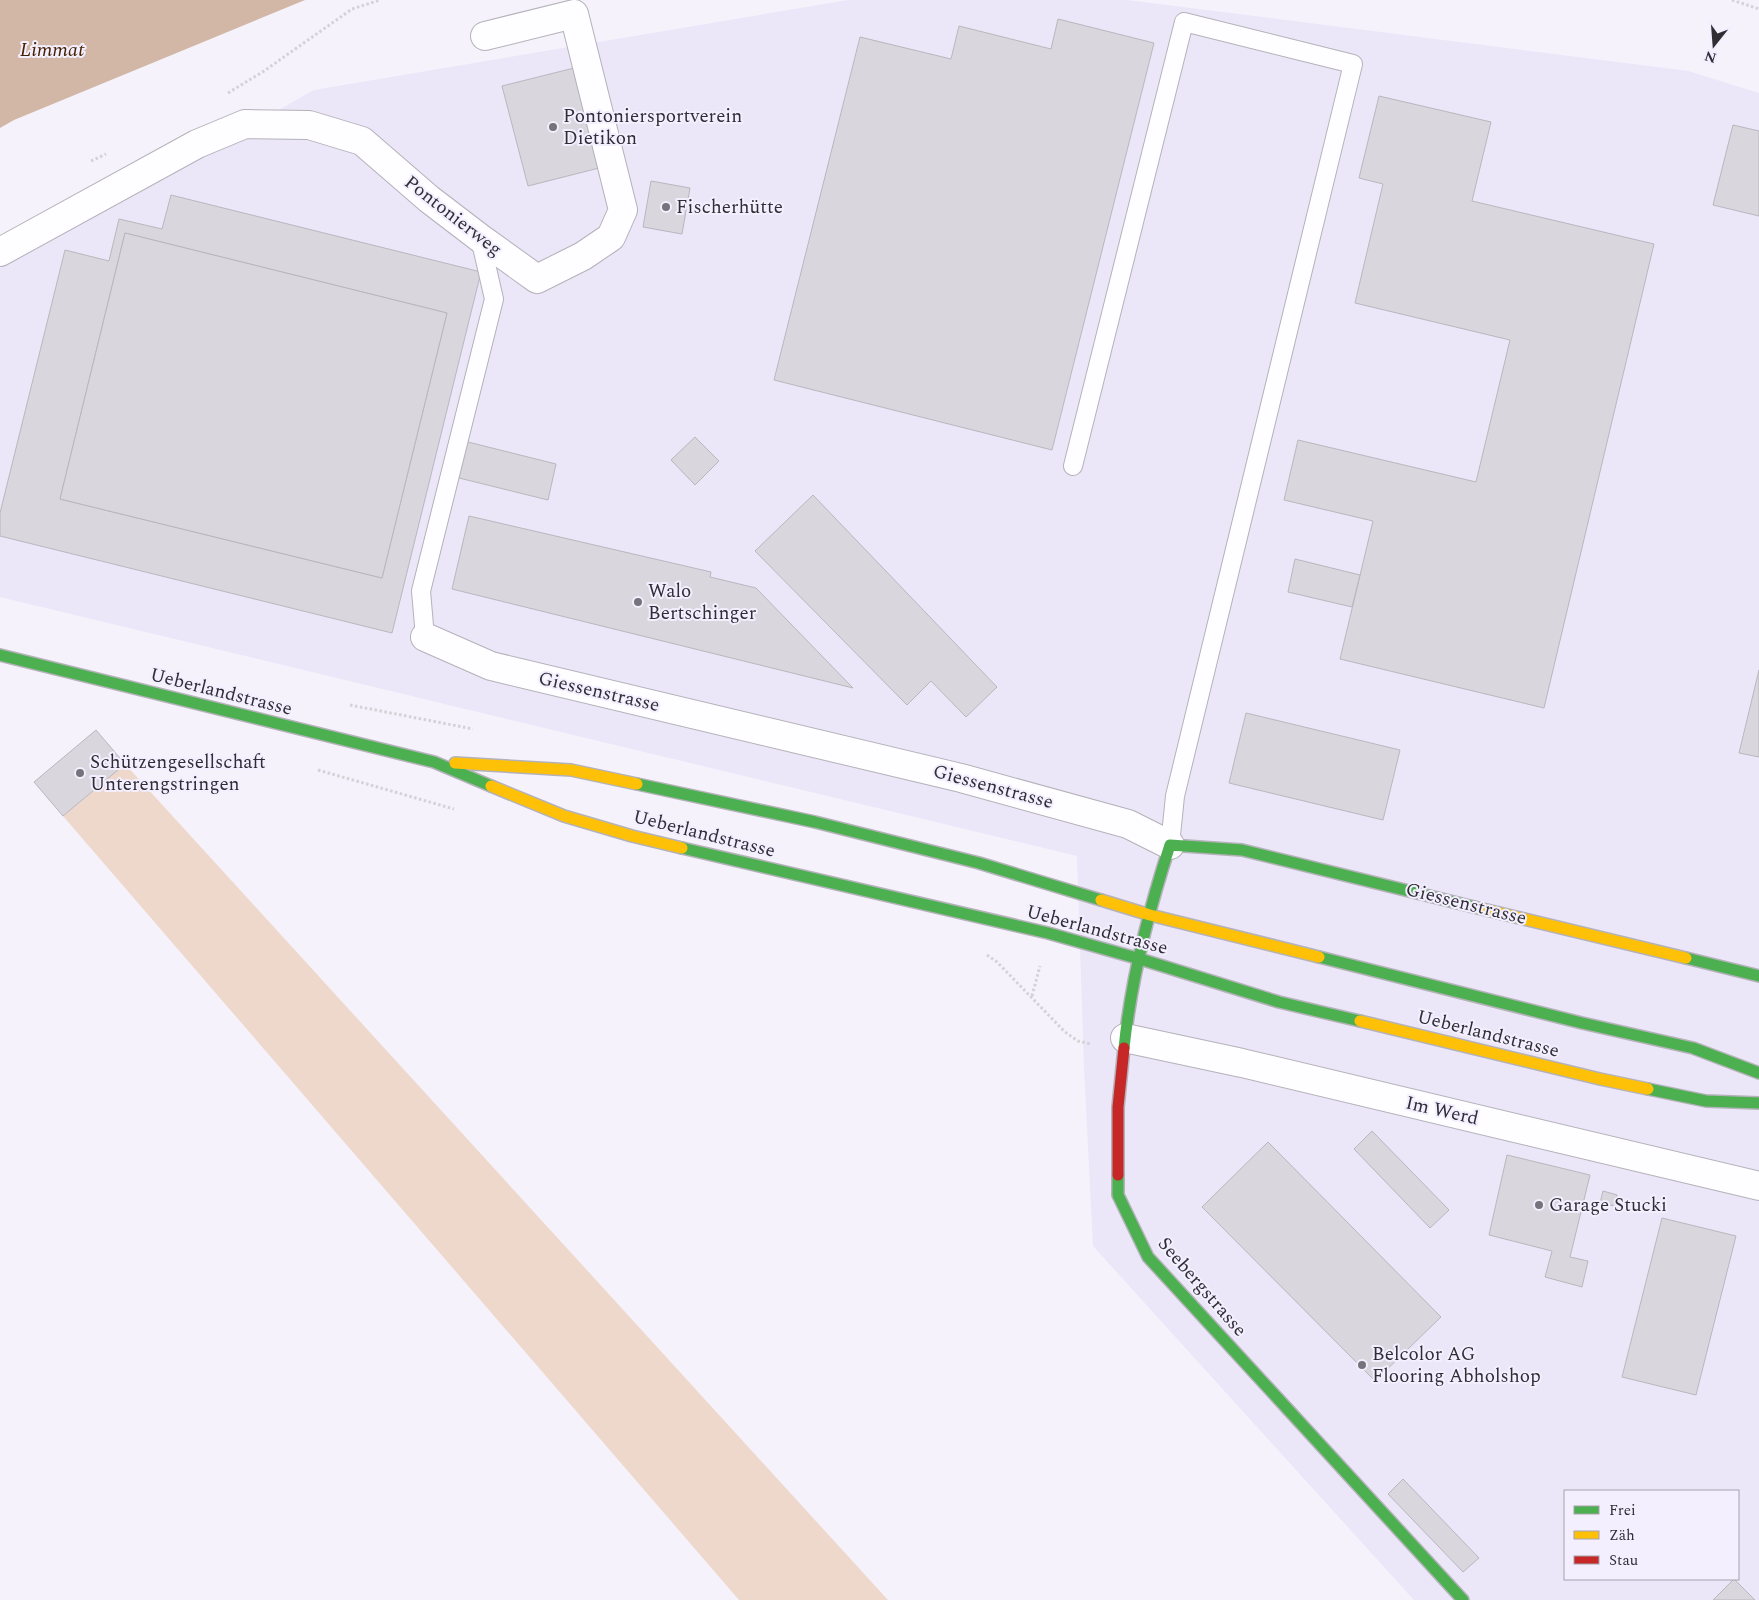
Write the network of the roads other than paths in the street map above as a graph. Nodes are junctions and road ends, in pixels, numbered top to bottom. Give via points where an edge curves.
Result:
1 (485, 36) dead end
2 (480, 238) junction
3 (0, 252) edge
4 (1073, 466) dead end
5 (425, 637) joint
6 (0, 655) edge
7 (434, 762) junction
8 (1170, 845) junction
9 (1150, 916) junction
10 (1140, 959) junction
11 (1759, 976) edge
12 (1125, 1038) junction
13 (1759, 1073) edge
14 (1759, 1103) edge
15 (1759, 1186) edge
16 (1463, 1600) edge

1 - 2 street, Pontonierweg via 574,14 623,210 611,237 537,280
2 - 3 street, Pontonierweg via 362,141 309,125 245,124 196,144
2 - 5 lane, Giessenstrasse via 494,300 421,591
4 - 8 lane via 1184,22 1353,64 1175,796
5 - 8 street, Giessenstrasse via 491,666 961,778 1128,824
6 - 7 main road, Ueberlandstrasse
7 - 9 main road, Ueberlandstrasse via 571,770 815,822 970,860
7 - 10 main road, Ueberlandstrasse via 564,816 632,836 1038,931
8 - 9 main road
8 - 11 main road, Giessenstrasse via 1242,850
9 - 10 main road, Seebergstrasse
9 - 13 main road, Ueberlandstrasse via 1693,1048
10 - 12 main road, Seebergstrasse
10 - 14 main road, Ueberlandstrasse via 1279,1002 1600,1079 1706,1101
12 - 15 street, Im Werd
12 - 16 main road, Seebergstrasse via 1118,1107 1118,1195 1148,1257

